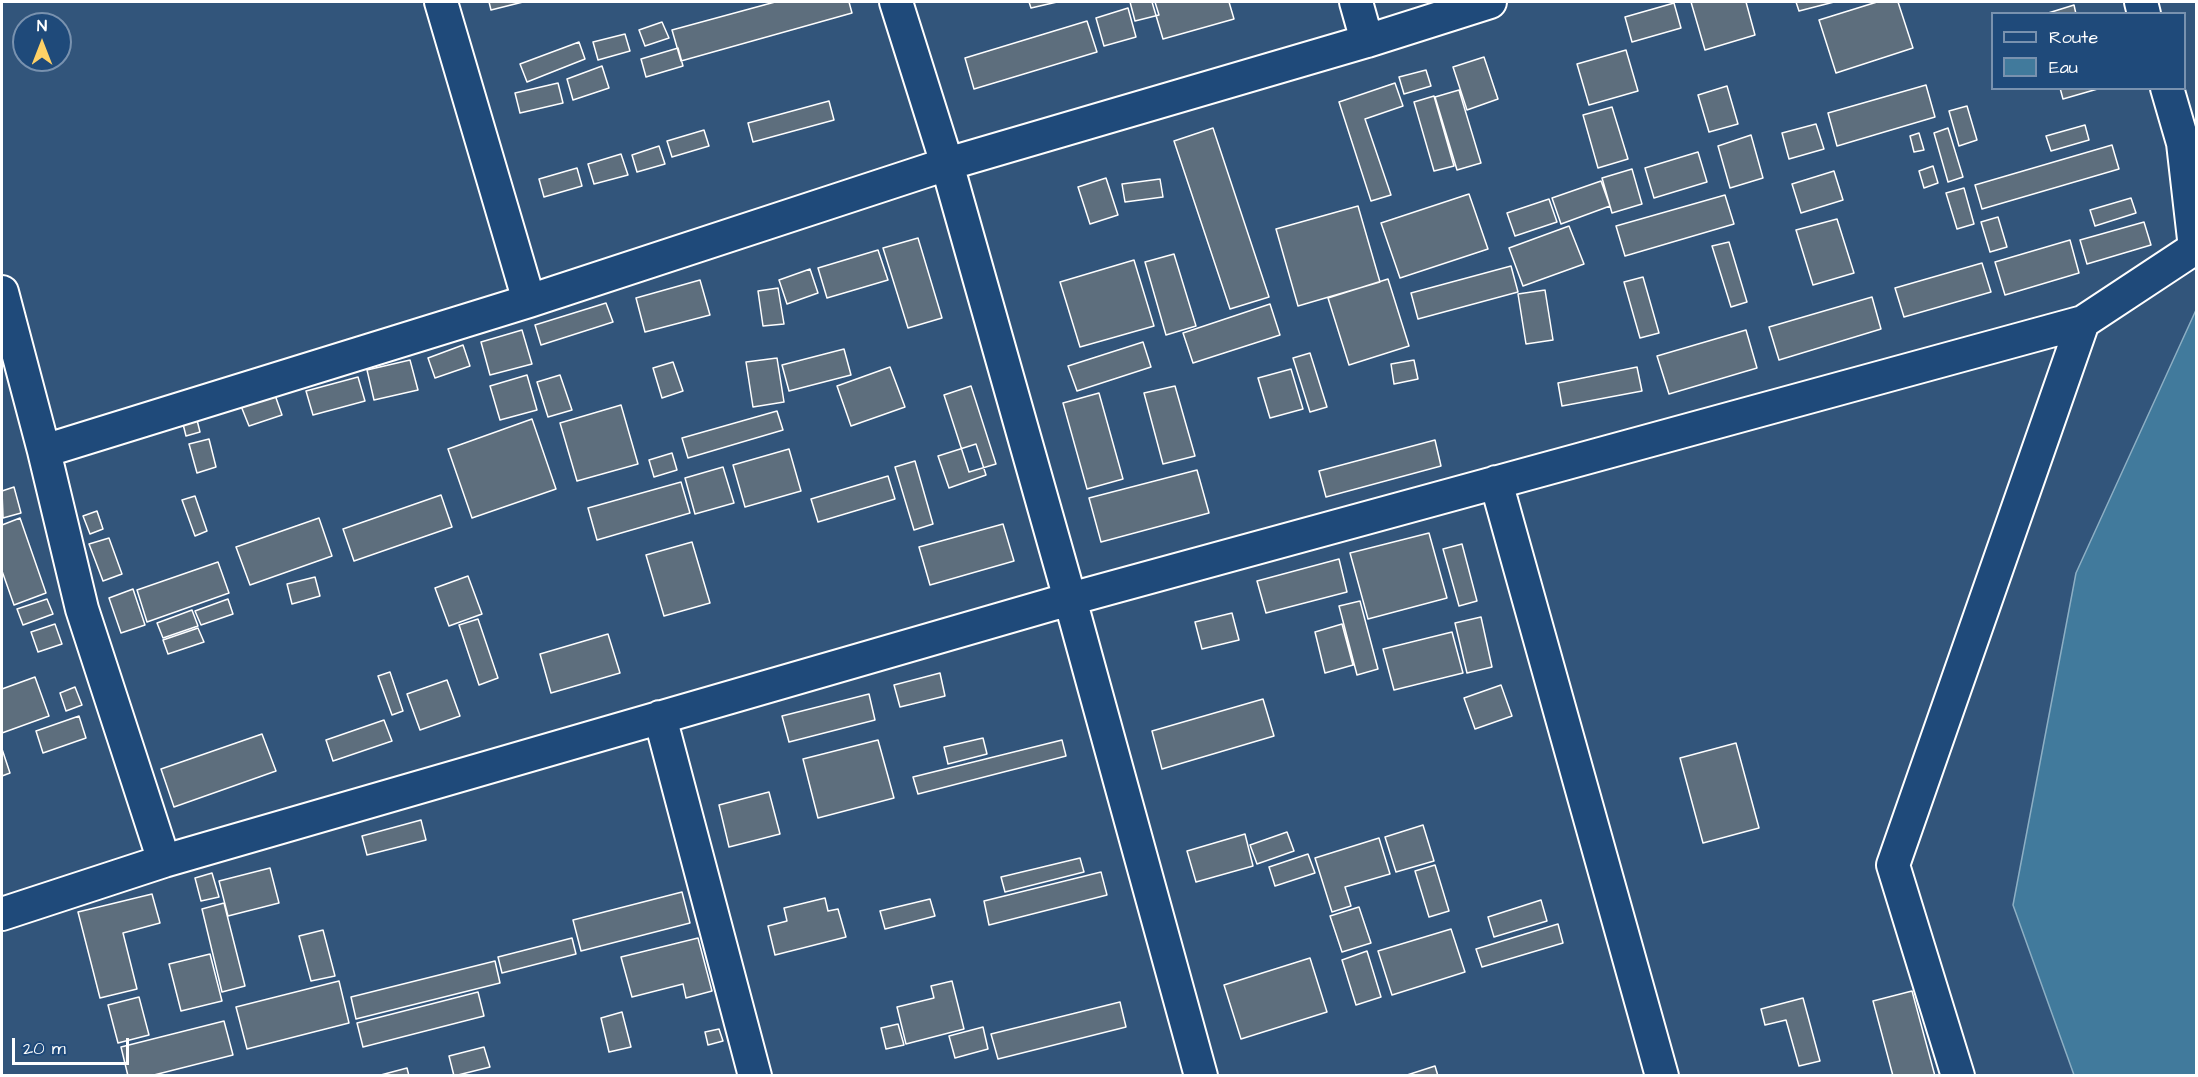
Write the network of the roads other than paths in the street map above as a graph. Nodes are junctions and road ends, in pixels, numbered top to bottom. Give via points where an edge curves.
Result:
1 (441, 2) edge
2 (897, 2) edge
3 (1356, 2) edge
4 (1490, 2) edge
5 (1367, 41) junction
6 (2168, 90) edge
7 (946, 164) junction
8 (2, 292) edge
9 (529, 301) junction
10 (2083, 322) junction
11 (44, 451) junction
12 (1496, 482) junction
13 (1070, 599) junction
14 (660, 717) junction
15 (164, 861) junction
16 (2, 914) edge
17 (755, 1076) edge
18 (1201, 1076) edge
19 (1662, 1076) edge
20 (1958, 1076) edge

1 - 9 street
2 - 7 street
3 - 5 street
4 - 5 street
5 - 7 street
6 - 10 street via 2183,143 2195,248
7 - 9 street
7 - 13 street
8 - 11 street
9 - 11 street
10 - 12 street
10 - 20 street via 1893,865
11 - 15 street via 82,609
12 - 13 street
12 - 19 street
13 - 14 street
13 - 18 street
14 - 15 street
14 - 17 street
15 - 16 street

